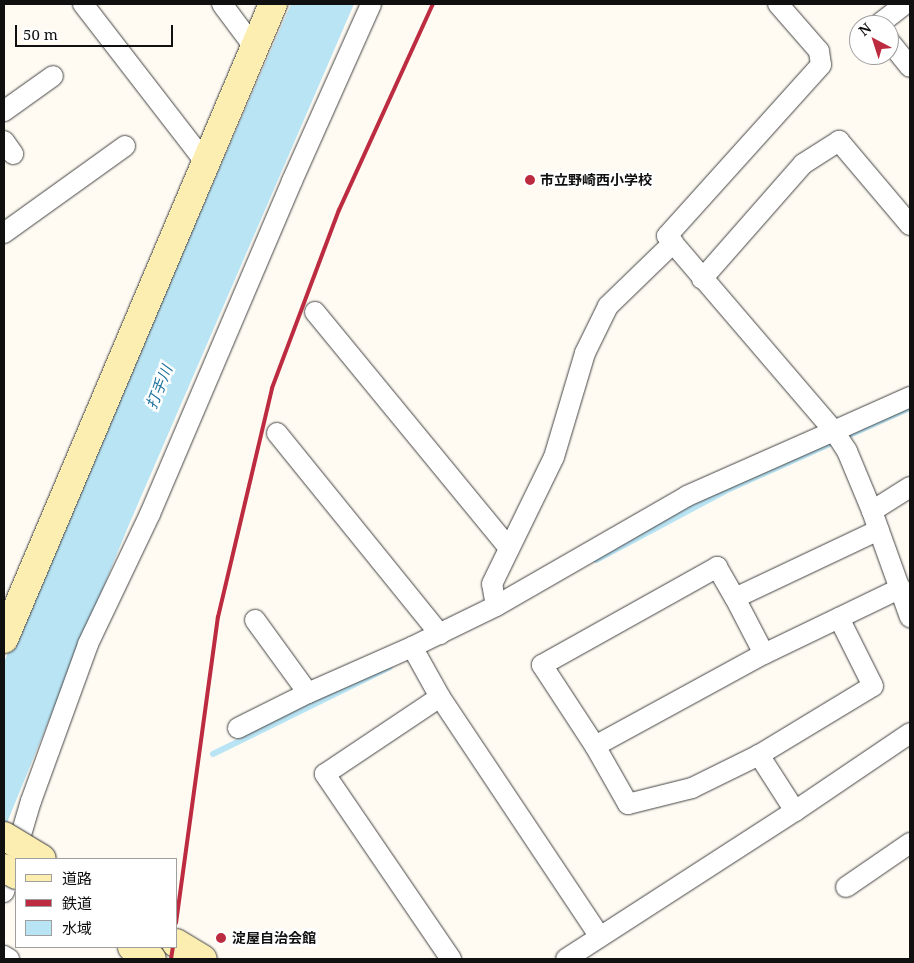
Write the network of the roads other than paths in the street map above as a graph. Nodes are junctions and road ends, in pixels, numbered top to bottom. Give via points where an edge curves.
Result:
1 (84, 4) edge
2 (222, 4) edge
3 (273, 4) edge
4 (371, 4) edge
5 (778, 4) edge
6 (905, 4) edge
7 (891, 15) edge
8 (254, 48) junction
9 (899, 53) edge
10 (910, 67) edge
11 (53, 76) dead end
12 (4, 111) edge
13 (125, 146) dead end
14 (205, 162) junction
15 (910, 225) edge
16 (4, 233) edge
17 (673, 243) junction
18 (702, 279) junction
19 (315, 312) dead end
20 (910, 398) edge
21 (834, 431) junction
22 (277, 433) dead end
23 (910, 487) edge
24 (872, 511) junction
25 (879, 530) junction
26 (510, 548) junction
27 (735, 598) junction
28 (907, 602) edge
29 (496, 606) junction
30 (839, 618) junction
31 (256, 620) dead end
32 (440, 634) junction
33 (4, 639) edge
34 (412, 647) junction
35 (764, 654) junction
36 (308, 693) junction
37 (440, 697) junction
38 (238, 728) dead end
39 (910, 733) edge
40 (595, 746) junction
41 (759, 755) junction
42 (795, 811) junction
43 (4, 836) edge
44 (910, 843) edge
45 (40, 858) edge
46 (4, 868) edge
47 (15, 874) edge
48 (846, 887) dead end
49 (4, 892) edge
50 (600, 937) junction
51 (178, 943) edge
52 (134, 948) edge
53 (4, 956) edge
54 (9, 959) edge
55 (152, 959) edge
56 (203, 959) edge
57 (451, 959) edge
58 (566, 959) edge

1 - 14 street
2 - 8 street
3 - 8 street
4 - 49 street via 150,514 88,644 31,801
5 - 17 street via 820,51 821,65 667,236
6 - 7 street
8 - 14 street
9 - 10 street
11 - 12 street
13 - 16 street
14 - 33 street
15 - 18 street via 839,141 803,164
17 - 18 street
17 - 26 street via 608,306 585,353 554,457
18 - 21 street
19 - 26 street
20 - 21 street
21 - 24 street via 847,451
21 - 29 street via 688,496
22 - 32 street
23 - 24 street
24 - 25 street
25 - 27 street
25 - 28 street
26 - 29 street via 492,584
27 - 35 street
27 - 40 street via 717,567 542,665
28 - 30 street
29 - 32 street
30 - 35 street
30 - 41 street via 873,686
31 - 36 street
32 - 34 street
34 - 36 street
34 - 37 street
35 - 40 street
36 - 38 street
37 - 50 street
37 - 57 street via 325,774
39 - 42 street
40 - 41 street via 628,804 692,788
41 - 42 street
42 - 50 street
43 - 45 street, bridge
44 - 48 street
46 - 47 street, bridge
50 - 58 street
51 - 56 street
52 - 55 street
53 - 54 street

